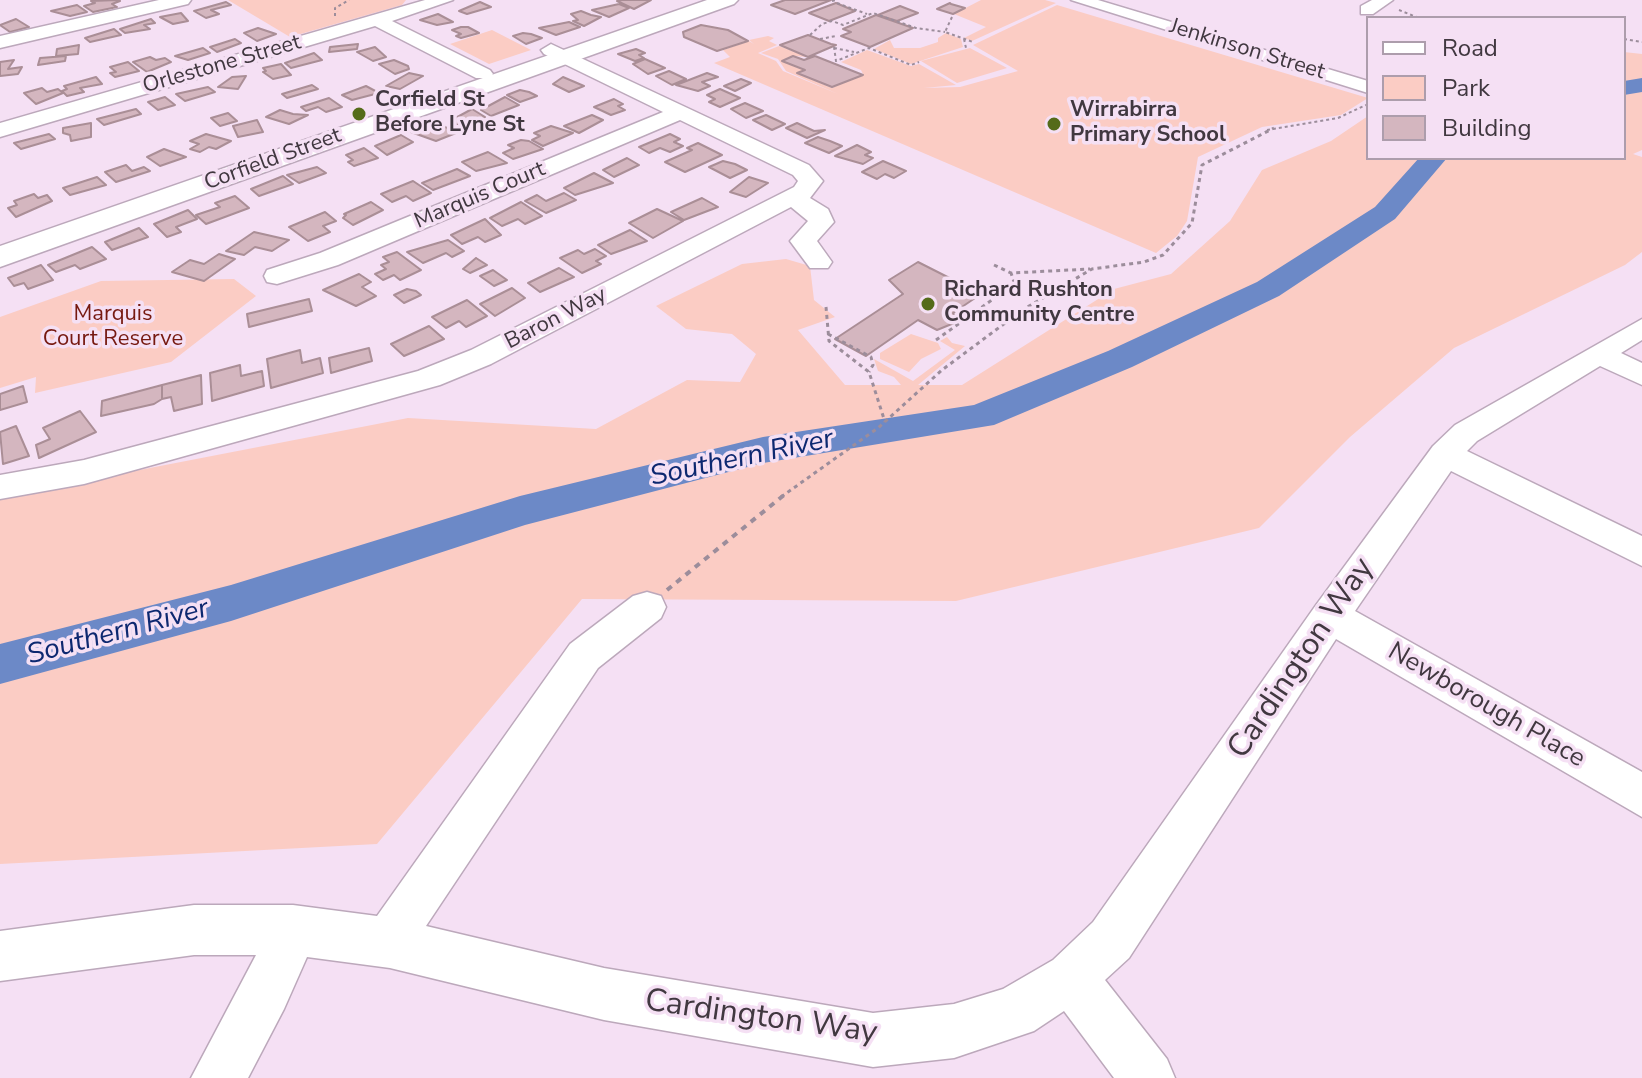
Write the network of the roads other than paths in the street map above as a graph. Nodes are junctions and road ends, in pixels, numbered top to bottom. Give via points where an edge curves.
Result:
1 (182, 0) edge
2 (442, 0) edge
3 (697, 0) edge
4 (727, 0) edge
5 (1080, 0) edge
6 (1384, 0) edge
7 (1367, 10) dead end
8 (377, 20) junction
9 (0, 42) edge
10 (559, 54) junction
11 (483, 74) junction
12 (1366, 86) edge
13 (682, 112) junction
14 (0, 130) edge
15 (792, 197) junction
16 (0, 240) edge
17 (0, 257) edge
18 (819, 262) dead end
19 (277, 276) dead end
20 (1642, 328) edge
21 (1600, 354) junction
22 (1642, 375) edge
23 (1445, 454) junction
24 (0, 487) edge
25 (1642, 552) edge
26 (647, 607) road end
27 (1330, 616) junction
28 (1642, 796) edge
29 (293, 930) junction
30 (390, 943) junction
31 (0, 956) edge
32 (1071, 978) junction
33 (218, 1078) edge
34 (1148, 1078) edge

1 - 9 street
2 - 8 street, Orlestone Street
3 - 10 main road, Corfield Street
4 - 10 main road, Corfield Street
5 - 12 street, Jenkinson Street
6 - 7 street
8 - 11 street
8 - 14 street, Orlestone Street
10 - 11 main road, Corfield Street
10 - 13 street
10 - 17 main road, Corfield Street
11 - 16 main road, Corfield Street
13 - 15 street via 801,170 811,181
13 - 19 street, Marquis Court
15 - 18 street via 819,214 821,222 803,241
15 - 24 street, Baron Way via 481,357 429,378 84,472
20 - 21 street, Cardington Way
21 - 22 street
21 - 23 street, Cardington Way via 1466,433
23 - 25 street
23 - 27 street, Cardington Way
26 - 30 street via 584,656
27 - 28 street, Newborough Place
27 - 32 street, Cardington Way via 1111,940
29 - 30 street, Cardington Way
29 - 31 street, Cardington Way via 194,930
29 - 33 street
30 - 32 street, Cardington Way via 604,994 873,1040 954,1031 1015,1012
32 - 34 street

